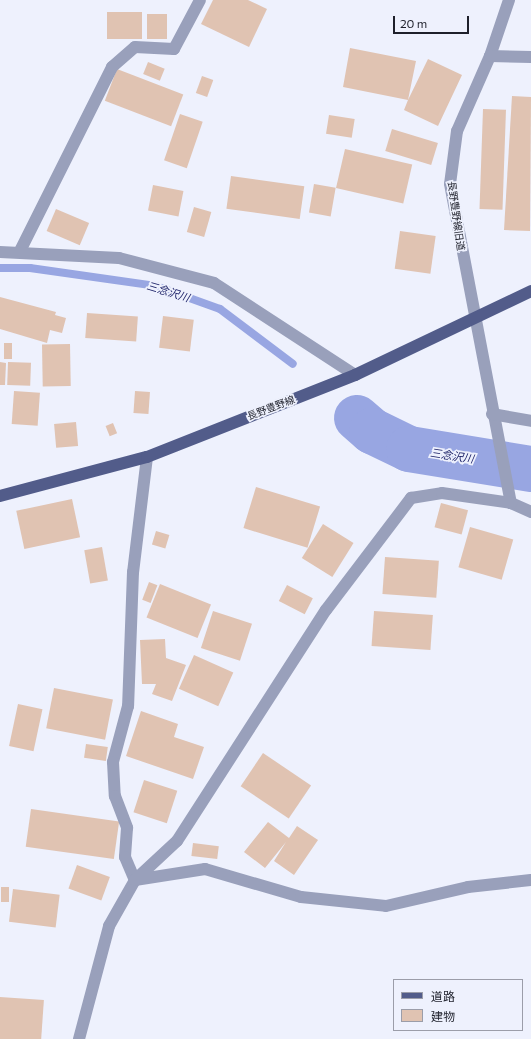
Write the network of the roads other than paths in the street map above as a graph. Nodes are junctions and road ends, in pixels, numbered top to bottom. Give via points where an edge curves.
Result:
1 (200, 0) edge
2 (509, 0) edge
3 (490, 56) junction
4 (531, 57) edge
5 (20, 251) junction
6 (0, 252) edge
7 (531, 291) edge
8 (474, 321) junction
9 (355, 375) junction
10 (492, 414) junction
11 (531, 421) edge
12 (147, 457) junction
13 (0, 496) edge
14 (511, 503) junction
15 (531, 512) edge
16 (135, 880) junction
17 (531, 880) edge
18 (79, 1039) edge

1 - 5 street via 174,49 135,47 112,67
2 - 3 street, 長野豊野線旧道
3 - 4 street
3 - 8 street, 長野豊野線旧道 via 457,131 450,184
5 - 6 street
5 - 9 street via 119,258 214,283
7 - 8 main road, 長野豊野線
8 - 9 main road, 長野豊野線
8 - 10 street, 長野豊野線旧道
9 - 12 main road, 長野豊野線
10 - 11 street
10 - 14 street, 長野豊野線旧道
12 - 13 main road, 長野豊野線
12 - 16 street via 133,572 128,706 113,762 115,796 127,828 125,857
14 - 15 street
14 - 16 street via 442,493 411,498 326,610 177,841
16 - 17 street via 205,869 301,897 386,906 468,887
16 - 18 street via 110,926

